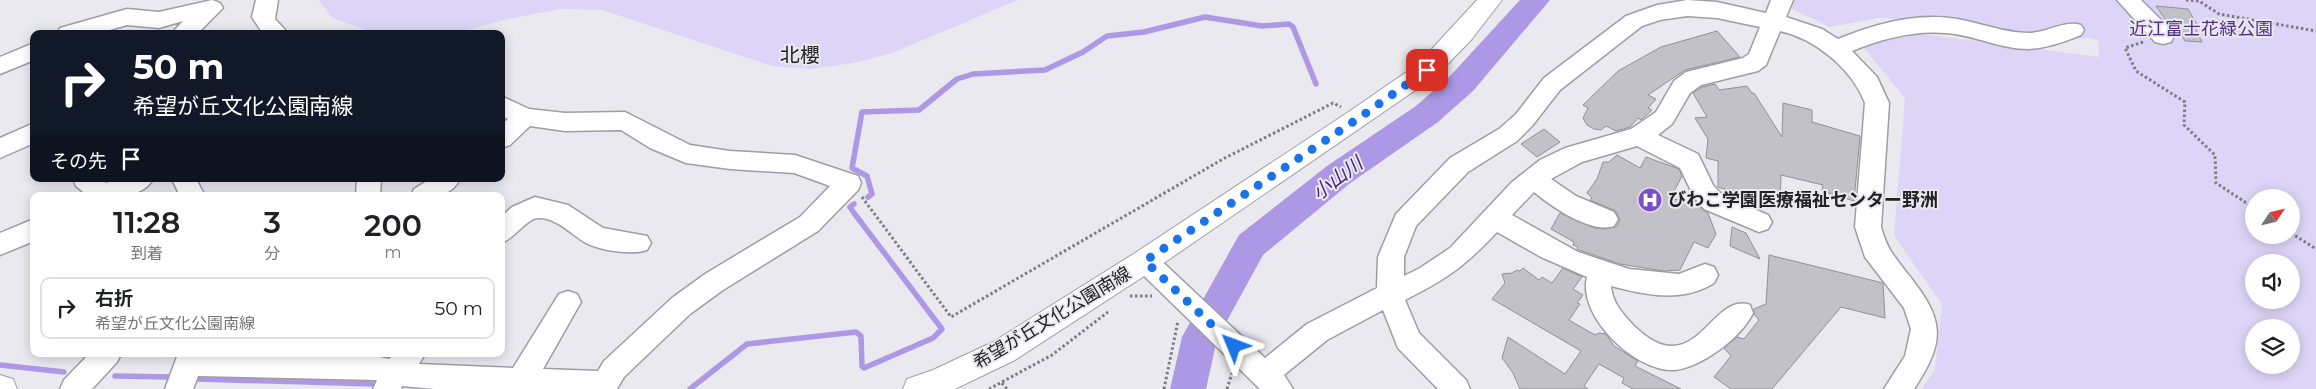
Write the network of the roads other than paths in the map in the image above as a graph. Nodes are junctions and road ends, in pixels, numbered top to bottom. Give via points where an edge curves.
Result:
1 (267, 0) edge
2 (1490, 0) edge
3 (2128, 0) edge
4 (216, 5) edge
5 (1778, 11) edge
6 (81, 30) edge
7 (187, 30) edge
8 (273, 30) edge
9 (2073, 30) dead end
10 (2163, 36) road end
11 (1836, 49) junction
12 (30, 53) edge
13 (0, 66) edge
14 (505, 107) edge
15 (525, 116) junction
16 (505, 135) edge
17 (1639, 136) junction
18 (30, 138) edge
19 (0, 149) edge
20 (1534, 178) junction
21 (88, 182) edge
22 (134, 182) edge
23 (444, 182) edge
24 (99, 192) edge
25 (112, 192) edge
26 (429, 192) edge
27 (1495, 218) junction
28 (1605, 219) dead end
29 (1759, 222) dead end
30 (505, 229) edge
31 (30, 231) edge
32 (638, 243) dead end
33 (0, 245) edge
34 (1145, 261) junction
35 (1601, 273) junction
36 (1705, 275) dead end
37 (1390, 295) junction
38 (568, 302) dead end
39 (1740, 313) dead end
40 (104, 357) edge
41 (186, 369) edge
42 (398, 372) edge
43 (521, 380) junction
44 (1271, 382) edge
45 (602, 386) edge
46 (74, 389) edge
47 (918, 389) edge
48 (1456, 389) edge
49 (1898, 389) edge

1 - 8 street via 262,16 264,23
2 - 34 main road, 希望が丘文化公園南線 via 1427,70
3 - 10 street
4 - 6 street via 159,20 127,16
4 - 7 street
5 - 11 street via 1791,26
5 - 17 street via 1758,59 1750,65 1694,78 1682,87 1664,118
5 - 37 street via 1687,8 1634,21 1552,84 1508,135 1459,165 1405,221 1391,257
9 - 11 street via 2039,41 1946,25 1924,25 1894,29
11 - 49 street via 1869,83 1877,103 1868,227 1874,250 1916,303 1925,329 1918,360
12 - 13 street
14 - 15 street
15 - 16 street
15 - 45 street via 565,122 625,121 686,154 795,164 850,184 809,224 681,306 614,368
17 - 20 street via 1574,155
17 - 29 street via 1689,162 1712,202
18 - 19 street
20 - 27 street
20 - 28 street via 1569,205
21 - 24 street
22 - 25 street
23 - 26 street
27 - 35 street via 1539,245
27 - 37 street via 1459,255 1429,276
30 - 32 street via 521,214 535,207 559,212 598,237
31 - 33 street
34 - 44 street via 1188,313 1222,335
34 - 47 main road, 希望が丘文化公園南線 via 1004,351
35 - 36 street via 1674,286 1693,283
35 - 39 street via 1598,288 1602,305 1614,323 1654,354 1674,358 1690,353 1708,344
37 - 44 street via 1317,332
37 - 48 street via 1408,340
38 - 43 street
40 - 46 street
41 - 42 street via 375,368
42 - 43 street via 410,376
43 - 45 street

